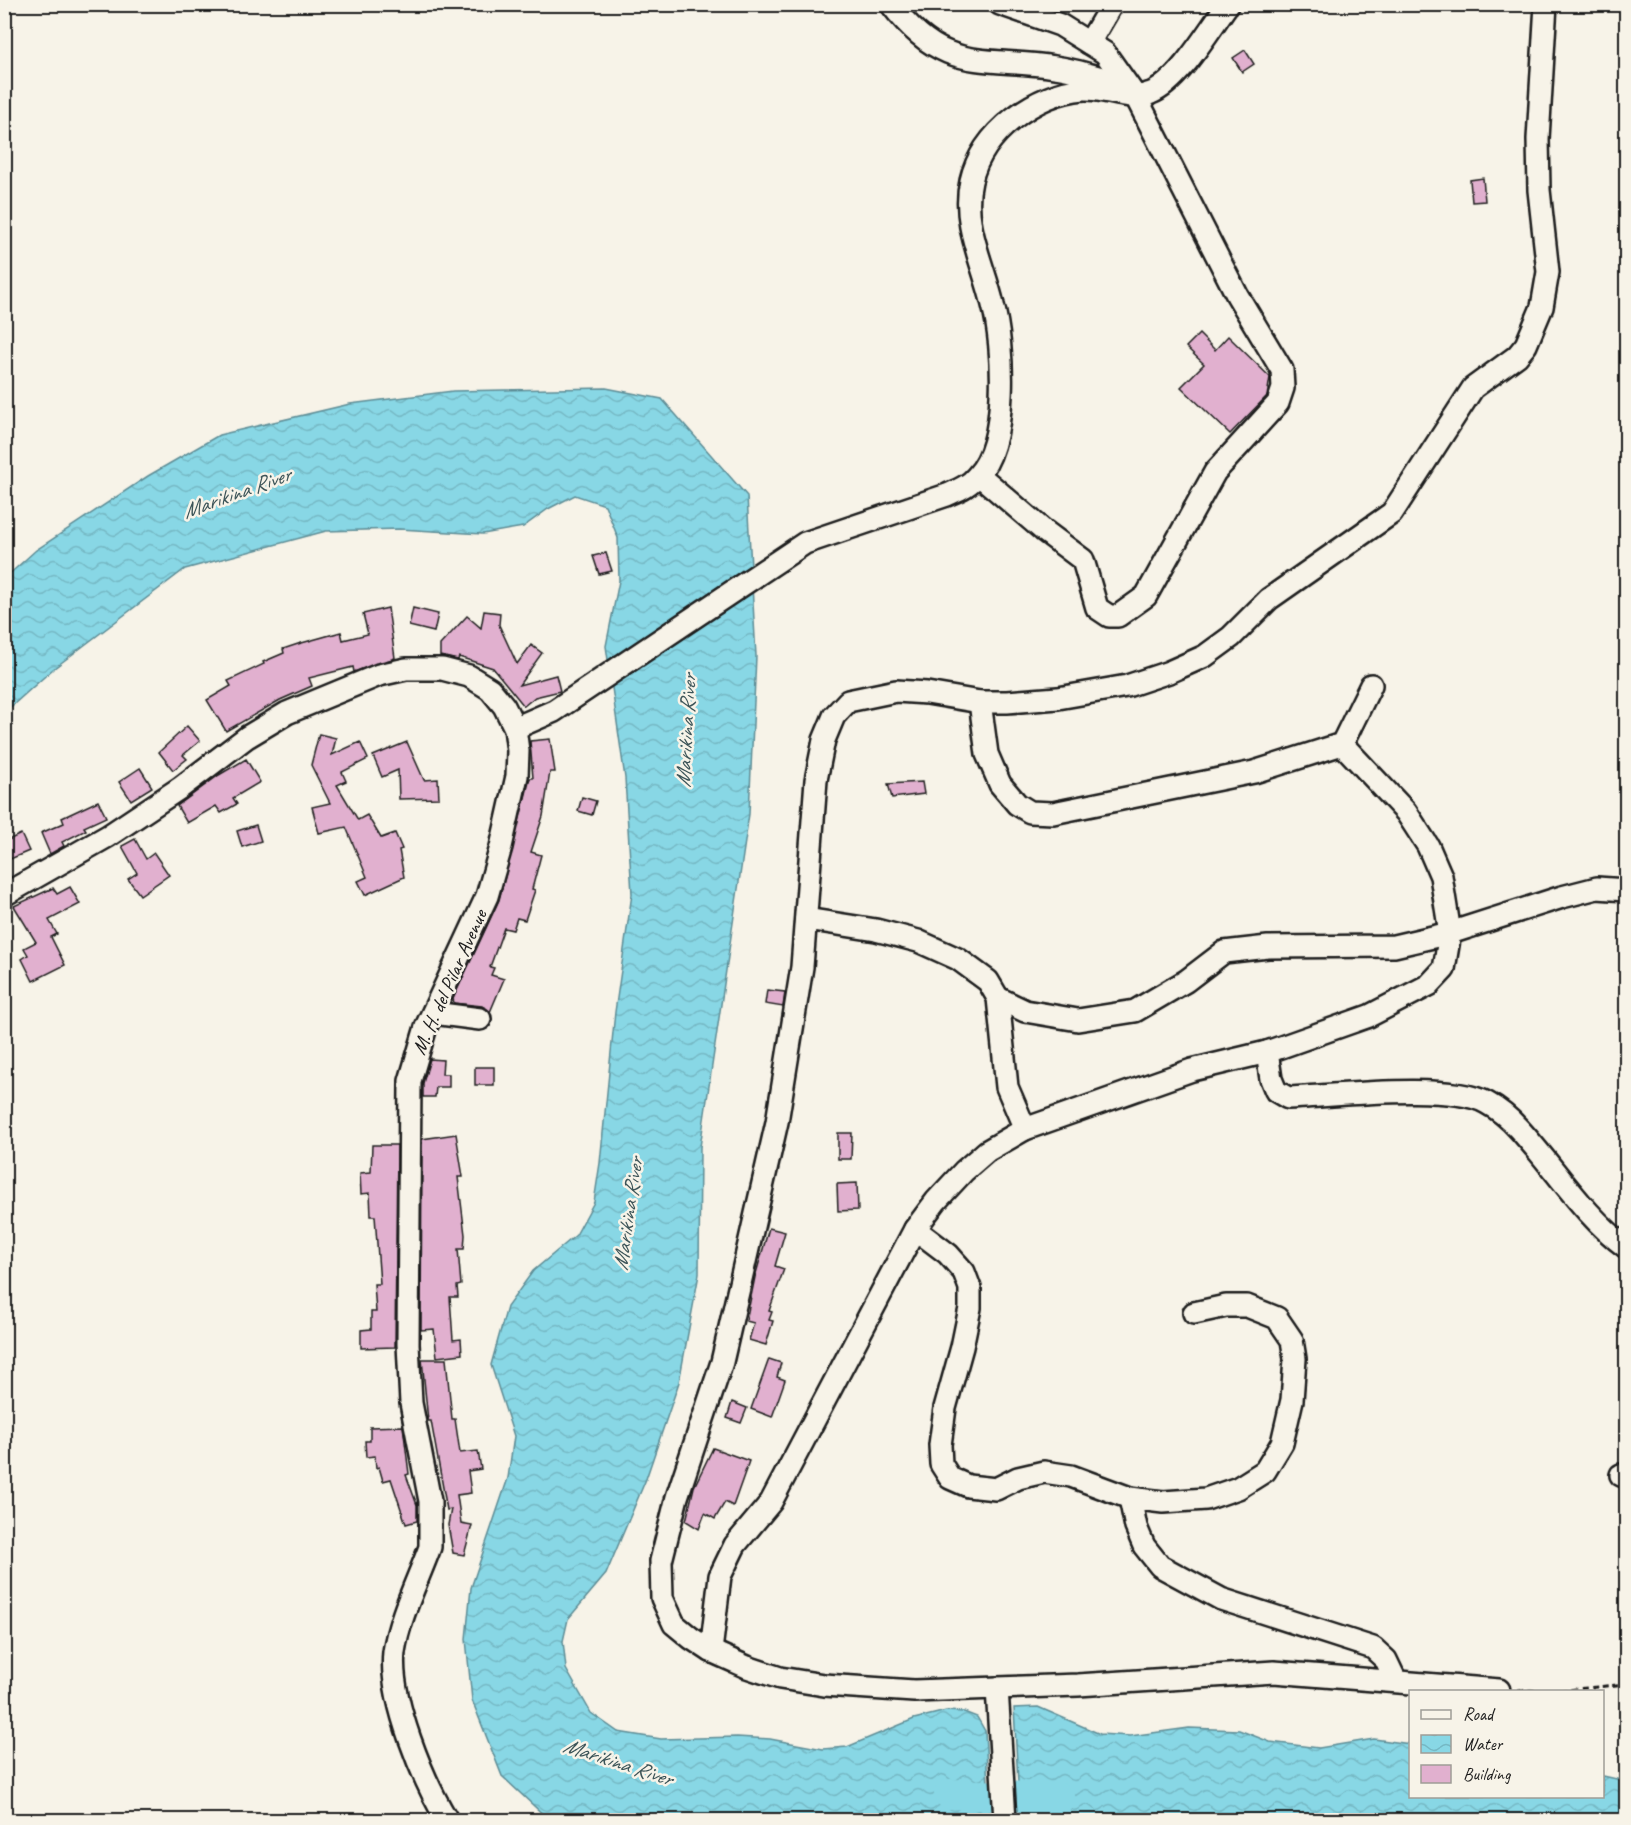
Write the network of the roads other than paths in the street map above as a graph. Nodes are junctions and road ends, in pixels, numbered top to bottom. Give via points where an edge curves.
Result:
1 (891, 4) edge
2 (1000, 4) edge
3 (1112, 4) edge
4 (1228, 4) edge
5 (1546, 4) edge
6 (1060, 15) edge
7 (1089, 43) junction
8 (1131, 91) junction
9 (979, 475) junction
10 (1371, 685) dead end
11 (980, 702) junction
12 (515, 728) junction
13 (1342, 744) junction
14 (1626, 890) edge
15 (4, 895) edge
16 (806, 919) junction
17 (1450, 933) junction
18 (998, 998) junction
19 (433, 1013) junction
20 (480, 1019) dead end
21 (1267, 1052) junction
22 (1025, 1129) junction
23 (915, 1229) junction
24 (1626, 1247) edge
25 (1194, 1313) dead end
26 (1130, 1498) junction
27 (711, 1651) junction
28 (1396, 1681) junction
29 (997, 1688) junction
30 (1498, 1690) dead end
31 (447, 1821) edge
32 (1005, 1821) edge

1 - 8 street via 905,22 937,48 970,61 1054,67
2 - 6 street
3 - 7 street
4 - 8 street via 1164,85 1152,93
5 - 11 street via 1538,139 1548,272 1542,307 1526,345 1473,388 1392,513 1269,599 1231,638 1205,656 1127,686 1058,698
6 - 7 street
7 - 8 street via 1105,53
8 - 9 street via 1084,89 1028,108 1005,126 980,155 970,182 969,210 973,239 1001,337 1002,382 994,441
8 - 9 street via 1237,295 1282,370 1278,403 1215,472 1146,596 1118,616 1109,616 1097,608 1083,560
9 - 12 street via 947,495 804,543 567,702
10 - 13 street
11 - 13 street via 991,767 1017,804 1030,812 1053,813 1199,785
11 - 16 street via 896,691 848,701 834,716 824,740 816,780
12 - 15 street, M. H. del Pilar Avenue via 490,689 469,676 442,669 406,669 379,675 277,719 108,836
12 - 19 street, M. H. del Pilar Avenue via 517,776 487,896
13 - 17 street via 1406,812 1428,846 1441,876
14 - 17 street via 1597,888
16 - 18 street via 918,941 958,959 988,981
16 - 27 street via 790,1046 756,1216 722,1362 677,1497 662,1561 662,1598 674,1623
17 - 18 street via 1394,946 1268,947 1224,952 1186,981 1135,1011 1113,1015 1078,1020 1025,1011
17 - 21 street via 1444,969 1429,985 1369,1016
18 - 22 street via 1007,1087
19 - 20 street
19 - 31 street, M. H. del Pilar Avenue via 410,1081 408,1344 411,1403 430,1501 431,1531 430,1547 394,1650 393,1675 397,1699 428,1784
21 - 22 street via 1192,1070
21 - 24 street via 1276,1091 1288,1098 1428,1093 1458,1094 1487,1103 1518,1127 1565,1185
22 - 23 street via 987,1151 964,1171
23 - 26 street via 948,1254 964,1272 970,1288 970,1308 945,1408 940,1445 941,1464 950,1478 968,1486 996,1489 1018,1478 1044,1472 1071,1476
23 - 27 street via 771,1502 735,1545 720,1576
25 - 26 street via 1246,1306 1277,1318 1292,1340 1292,1400 1282,1443 1265,1471 1238,1488 1206,1499 1163,1502
26 - 28 street via 1144,1546 1160,1566 1221,1599 1373,1648 1386,1660
27 - 29 street via 780,1678 824,1685 914,1691
28 - 29 street via 1274,1672
28 - 30 street
29 - 32 street

